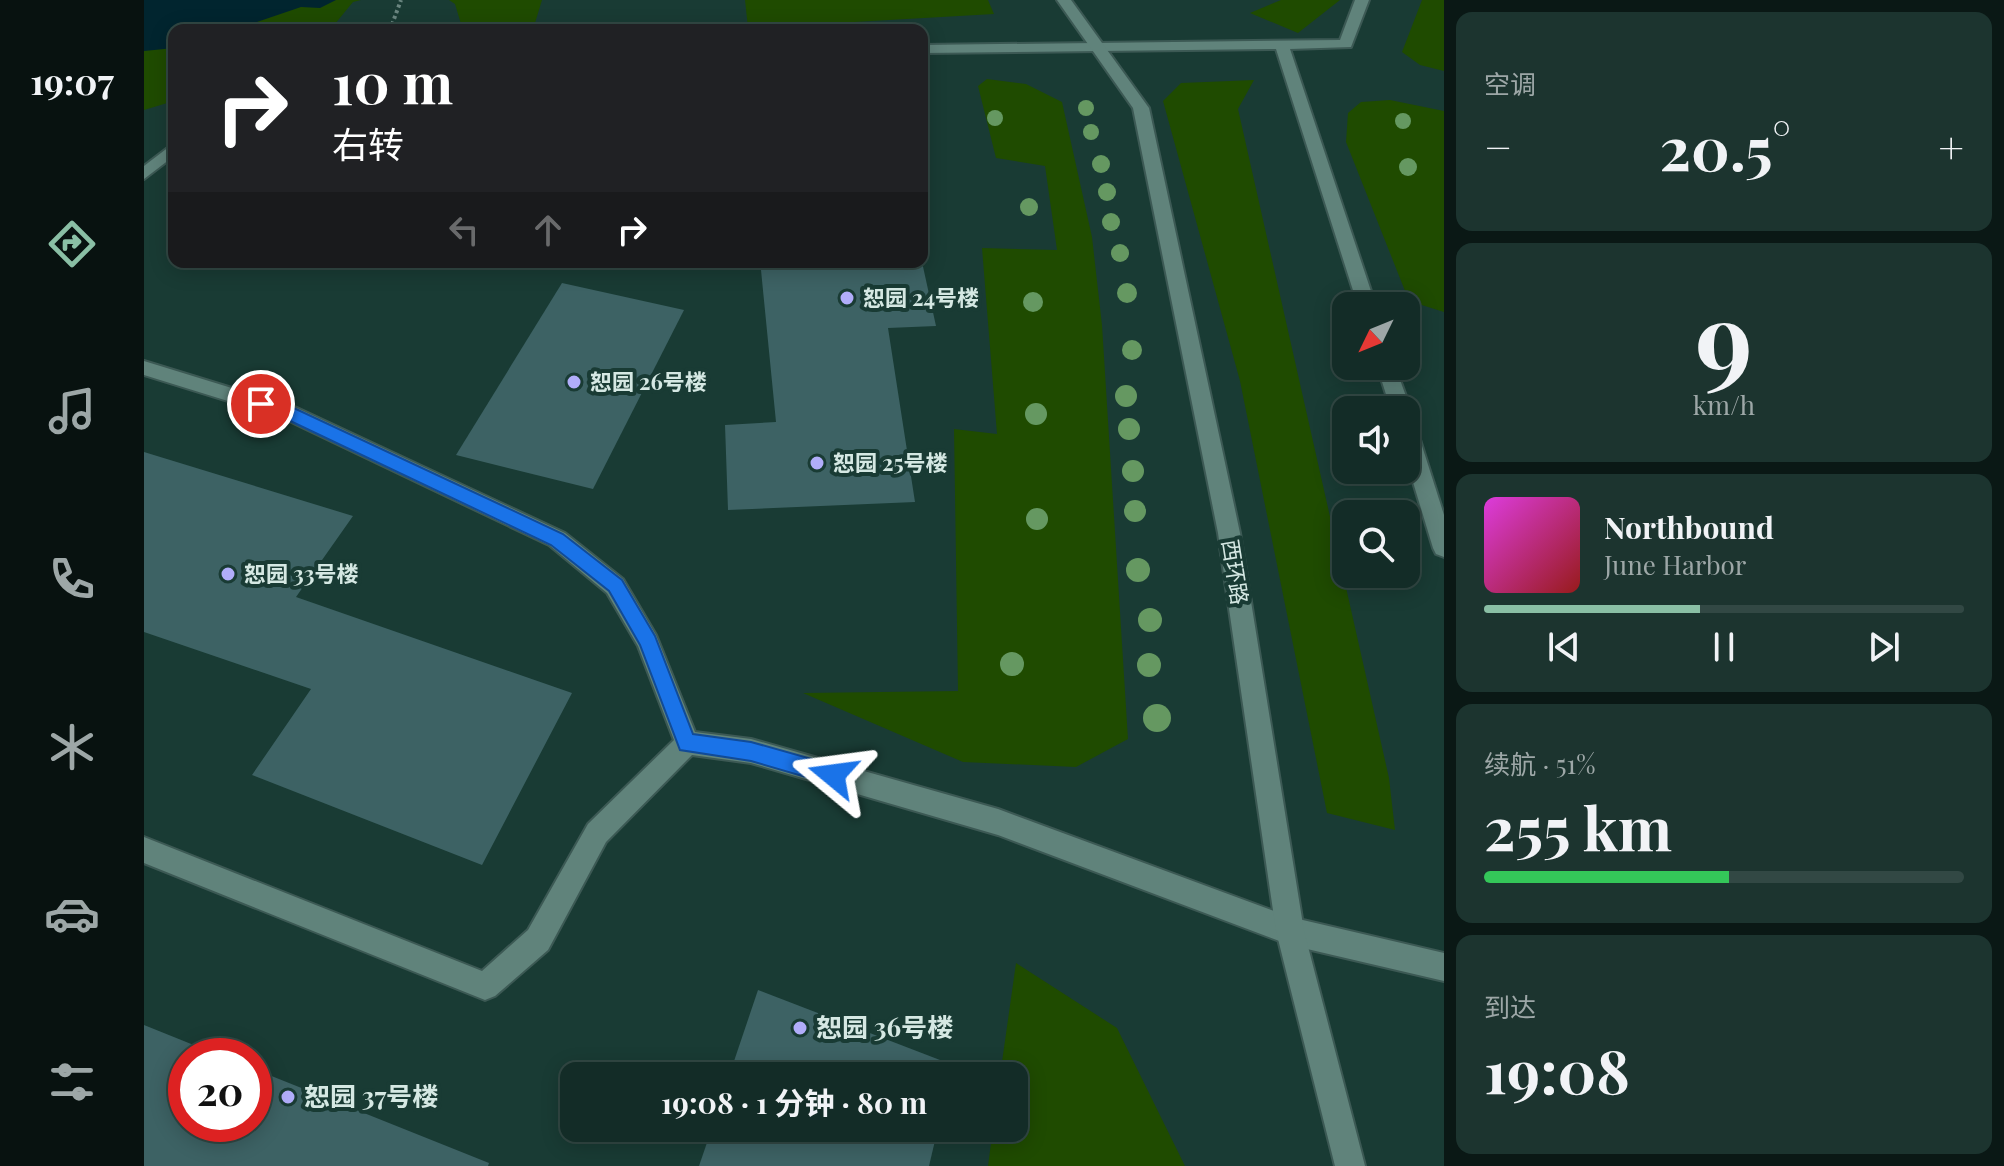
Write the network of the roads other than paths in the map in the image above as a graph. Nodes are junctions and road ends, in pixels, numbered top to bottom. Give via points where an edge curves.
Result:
1 (1064, 0) edge
2 (1362, 0) edge
3 (1282, 45) junction
4 (1099, 47) junction
5 (928, 49) edge
6 (168, 153) edge
7 (144, 174) edge
8 (1362, 292) edge
9 (144, 368) edge
10 (1420, 469) edge
11 (1442, 536) edge
12 (687, 743) junction
13 (144, 850) edge
14 (1290, 931) junction
15 (1444, 967) edge
16 (1350, 1166) edge

1 - 4 street, 西环路
2 - 3 street via 1346,44
3 - 4 street
3 - 8 street
4 - 5 street
4 - 14 street, 西环路 via 1141,108 1229,533
6 - 7 street
9 - 12 street via 290,413 557,539 615,586 648,642
10 - 11 street
12 - 13 street via 597,833 538,940 485,986
12 - 14 street via 751,751 998,822
14 - 15 street
14 - 16 street, 西环路

